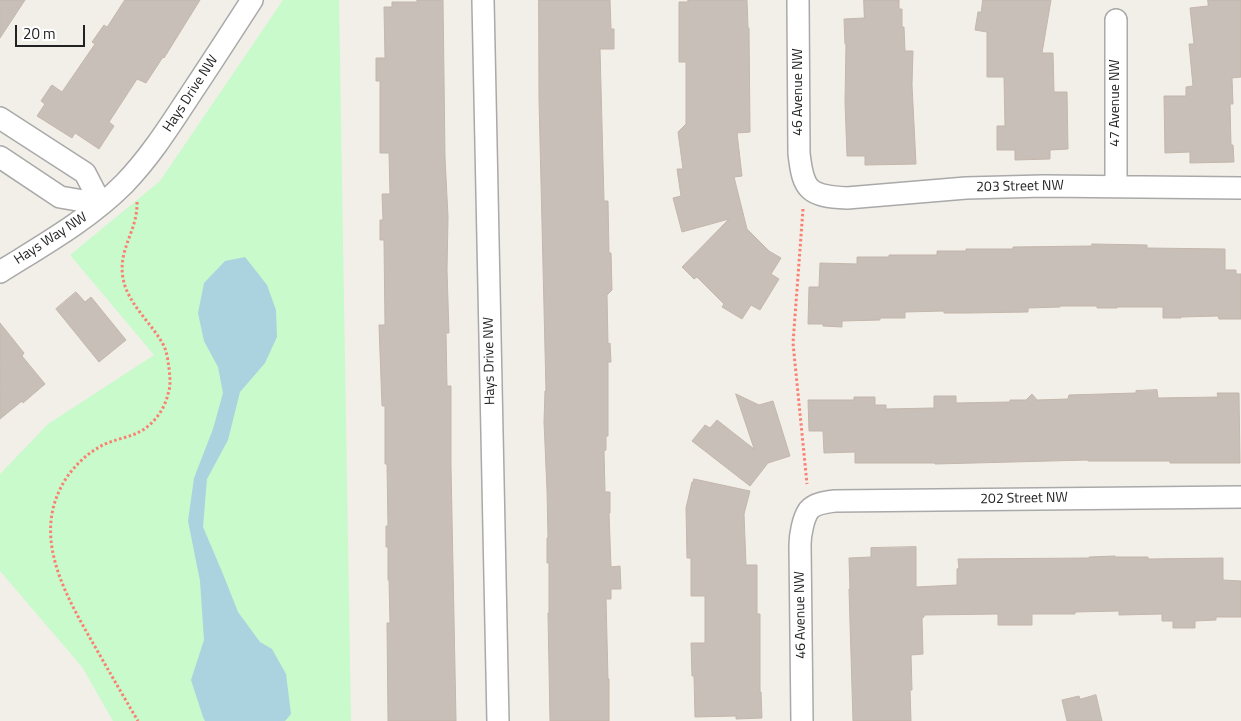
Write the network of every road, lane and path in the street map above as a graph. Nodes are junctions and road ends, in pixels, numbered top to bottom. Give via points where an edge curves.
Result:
1 (252, 0) edge
2 (483, 0) edge
3 (798, 0) edge
4 (1116, 20) dead end
5 (0, 118) edge
6 (0, 157) edge
7 (127, 180) junction
8 (805, 183) junction
9 (1116, 186) junction
10 (1241, 188) edge
11 (101, 204) junction
12 (0, 272) edge
13 (1241, 497) edge
14 (809, 510) junction
15 (138, 721) edge
16 (498, 721) edge
17 (802, 721) edge

1 - 7 street, Hays Drive NW via 152,152
2 - 16 street, Hays Drive NW
3 - 8 street, 46 Avenue NW via 799,153
4 - 9 street, 47 Avenue NW
5 - 11 street via 85,173
6 - 11 street via 60,197
7 - 11 street, Hays Drive NW
7 - 15 path via 135,187 137,205 133,228 123,253 122,274 131,298 164,348 170,375 169,392 157,417 148,426 138,433 104,444 70,472 54,502 50,537 60,579 72,606
8 - 9 street, 203 Street NW via 814,192 828,197 847,198 966,188
8 - 14 path via 793,343
9 - 10 street, 203 Street NW
11 - 12 street, Hays Way NW via 73,227
13 - 14 street, 202 Street NW via 835,501
14 - 17 street, 46 Avenue NW via 801,530 800,546

